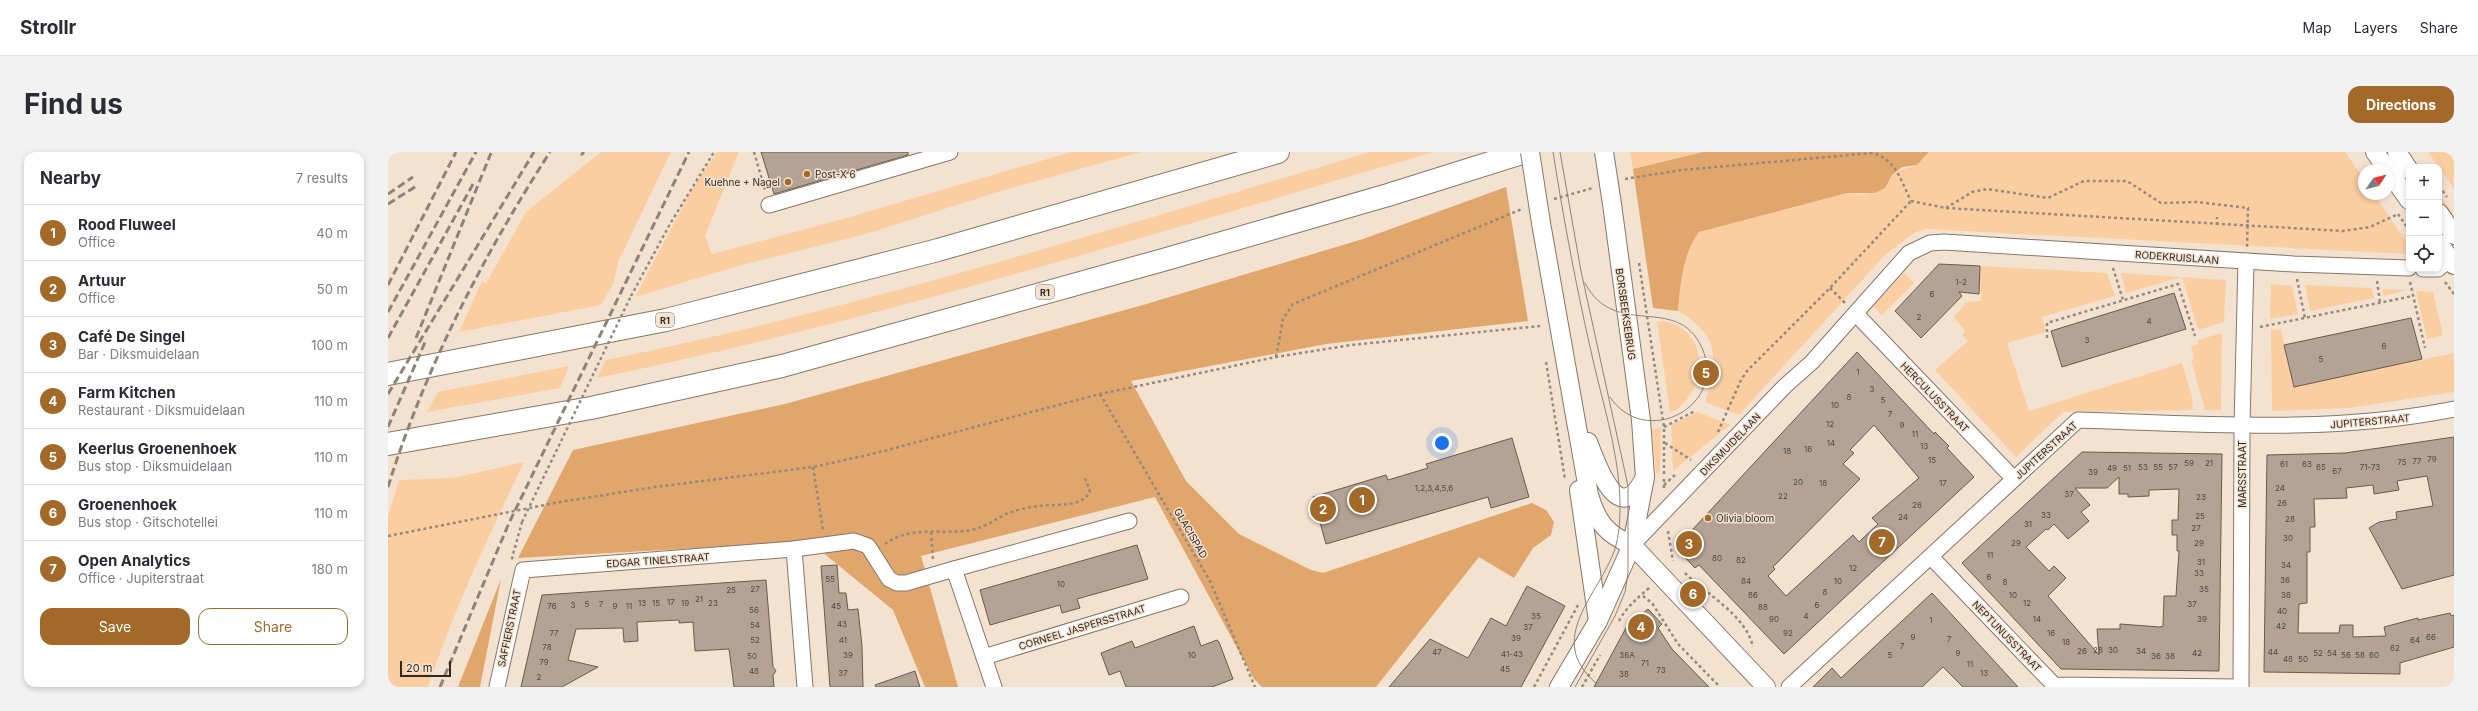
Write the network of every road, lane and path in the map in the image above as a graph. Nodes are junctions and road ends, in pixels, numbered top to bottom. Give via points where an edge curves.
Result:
1 (714, 152) edge
2 (754, 152) edge
3 (950, 152) edge
4 (1278, 152) edge
5 (1525, 152) edge
6 (1530, 152) edge
7 (1604, 152) edge
8 (2375, 152) edge
9 (2397, 152) edge
10 (2406, 166) edge
11 (1619, 180) dead end
12 (1597, 187) dead end
13 (2406, 196) edge
14 (1911, 201) junction
15 (1546, 202) dead end
16 (769, 205) joint
17 (1524, 208) dead end
18 (1946, 208) junction
19 (2217, 217) dead end
20 (2442, 217) edge
21 (2217, 225) junction
22 (2406, 226) edge
23 (2248, 227) junction
24 (2454, 235) edge
25 (1944, 242) joint
26 (2442, 251) edge
27 (2108, 252) junction
28 (2246, 261) junction
29 (1639, 262) dead end
30 (2294, 264) junction
31 (2447, 264) edge
32 (2374, 267) junction
33 (2406, 268) edge
34 (2409, 272) edge
35 (2413, 296) junction
36 (2123, 300) junction
37 (2380, 302) junction
38 (1856, 314) junction
39 (2305, 318) junction
40 (2244, 330) junction
41 (1542, 333) dead end
42 (2194, 336) dead end
43 (2047, 338) dead end
44 (2425, 348) dead end
45 (1545, 354) dead end
46 (1276, 357) junction
47 (388, 374) edge
48 (1100, 394) junction
49 (2454, 409) edge
50 (1695, 411) dead end
51 (1576, 415) junction
52 (2242, 426) junction
53 (1664, 427) junction
54 (1716, 434) dead end
55 (1664, 442) junction
56 (388, 444) edge
57 (1697, 455) dead end
58 (813, 467) junction
59 (1645, 477) junction
60 (1085, 478) dead end
61 (2014, 479) junction
62 (1565, 480) dead end
63 (1664, 486) dead end
64 (1129, 521) dead end
65 (931, 532) junction
66 (388, 536) edge
67 (826, 544) junction
68 (1632, 545) junction
69 (794, 549) junction
70 (874, 553) junction
71 (1931, 556) junction
72 (954, 569) junction
73 (1680, 569) dead end
74 (523, 570) junction
75 (934, 575) junction
76 (1643, 596) dead end
77 (1181, 597) dead end
78 (1579, 601) dead end
79 (1598, 621) junction
80 (1758, 653) dead end
81 (984, 657) junction
82 (2176, 686) edge
83 (497, 687) edge
84 (806, 687) edge
85 (994, 687) edge
86 (1255, 687) edge
87 (1534, 687) edge
88 (1560, 687) edge
89 (1720, 687) edge
90 (1766, 687) edge
91 (1789, 687) edge
92 (2241, 687) edge

1 - 74 path, bridge via 670,224 631,296 522,522 512,558
2 - 16 path
3 - 16 street
4 - 47 highway, R1 via 938,250 689,314 575,339
5 - 56 highway, R1 via 1185,254 782,366 591,408
6 - 51 street, bridge
7 - 59 street, BORSBEEKSEBRUG, bridge via 1641,420
8 - 13 street
9 - 10 street
11 - 14 path via 1682,170 1872,153 1880,155 1895,168
12 - 15 path
14 - 18 path
14 - 54 path via 1830,288 1747,371
17 - 46 path via 1293,304 1283,319
18 - 21 path
18 - 23 path via 1972,192 1987,189 2048,198 2084,181 2127,181 2161,203 2197,202 2248,208
19 - 21 path
20 - 24 street
21 - 23 path
22 - 23 path via 2398,214 2381,223 2357,230
25 - 27 street, RODEKRUISLAAN
25 - 38 street, DIKSMUIDELAAN via 1930,243 1909,253
26 - 31 street
27 - 28 street, RODEKRUISLAAN
27 - 36 path
28 - 30 street, RODEKRUISLAAN
28 - 40 street, MARSSTRAAT
29 - 53 path
30 - 32 street, RODEKRUISLAAN
30 - 39 path
32 - 33 street, RODEKRUISLAAN
32 - 37 path
34 - 35 path
35 - 37 path
35 - 44 path
36 - 42 path via 2178,284
36 - 43 path via 2047,323
37 - 39 path
38 - 61 street, HERCULUSSTRAAT
38 - 68 street, DIKSMUIDELAAN
39 - 40 path
40 - 52 street, MARSSTRAAT
41 - 46 path via 1540,326 1351,345
45 - 62 path
46 - 48 path
48 - 58 path
48 - 86 path, GLACISPAD via 1210,581
49 - 52 street, JUPITERSTRAAT via 2408,419 2348,424
50 - 53 path
51 - 59 street via 1604,481 1614,494 1623,498 1632,496
51 - 68 street via 1589,495 1595,511 1612,535
51 - 79 street via 1578,486
52 - 61 street, JUPITERSTRAAT via 2078,420
52 - 92 street, MARSSTRAAT
53 - 55 path
55 - 57 path via 1691,460
55 - 63 path
58 - 66 path via 560,502
58 - 67 path
59 - 68 street, BORSBEEKSEBRUG
60 - 65 path via 1090,492 1078,503 1056,503 1019,510 973,530
61 - 71 street, JUPITERSTRAAT
64 - 72 street
65 - 70 path via 903,535
65 - 75 path
67 - 69 street
67 - 70 street via 861,542
68 - 79 street, DIKSMUIDELAAN
68 - 90 street
69 - 74 street, EDGAR TINELSTRAAT
69 - 84 street
70 - 75 street via 889,579 897,583
71 - 82 street, NEPTUNUSSTRAAT via 2054,686
71 - 91 street, JUPITERSTRAAT
72 - 75 street
72 - 81 street
73 - 80 path via 1710,593 1750,634 1753,648
74 - 83 street, SAFFIERSTRAAT
76 - 89 path via 1652,603 1678,644
77 - 81 street, CORNEEL JASPERSSTRAAT
78 - 87 path
79 - 88 street, DIKSMUIDELAAN
81 - 85 street
82 - 92 street, NEPTUNUSSTRAAT

